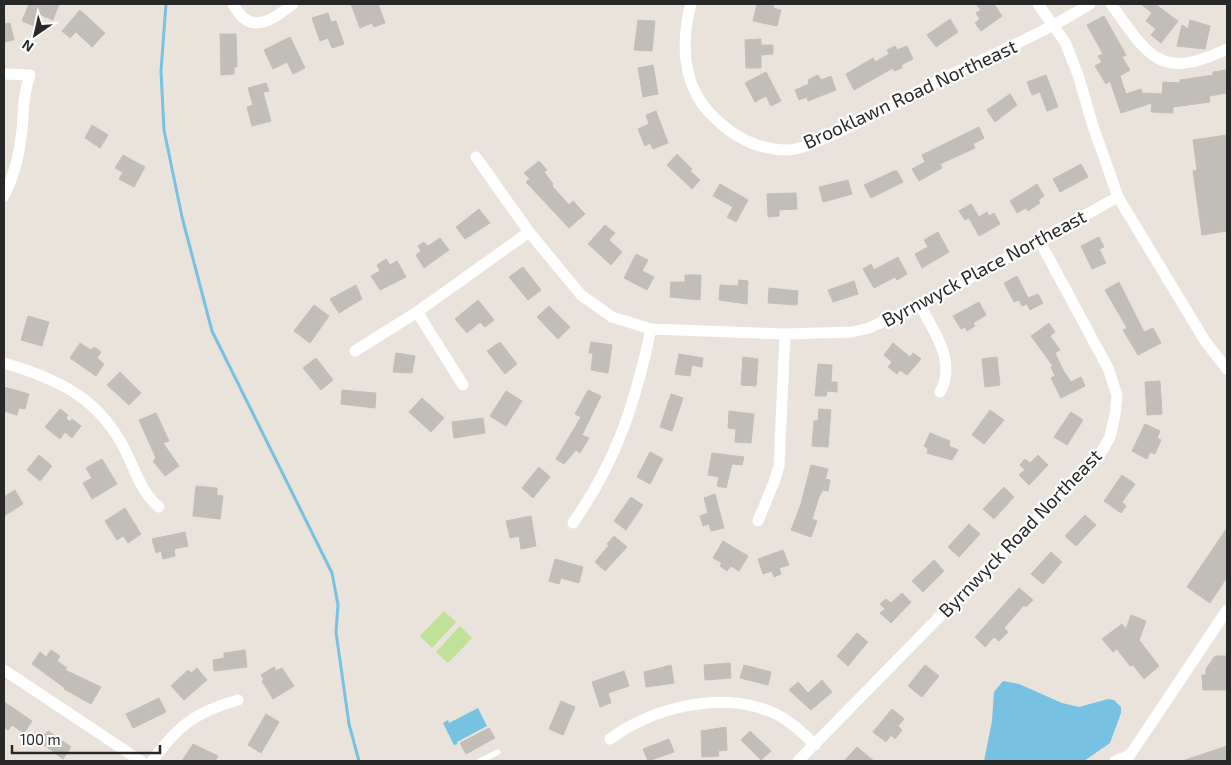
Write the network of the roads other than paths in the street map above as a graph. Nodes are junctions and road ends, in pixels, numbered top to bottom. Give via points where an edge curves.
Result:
1 (233, 4) edge
2 (293, 4) edge
3 (691, 4) edge
4 (1038, 4) edge
5 (1090, 4) edge
6 (1111, 4) edge
7 (1054, 26) junction
8 (1227, 49) edge
9 (4, 74) edge
10 (476, 157) dead end
11 (4, 196) edge
12 (1118, 197) junction
13 (529, 232) junction
14 (1039, 240) junction
15 (920, 305) junction
16 (417, 312) junction
17 (651, 329) junction
18 (785, 334) junction
19 (355, 351) dead end
20 (4, 362) edge
21 (1227, 369) edge
22 (463, 385) dead end
23 (940, 392) dead end
24 (159, 507) dead end
25 (758, 521) dead end
26 (573, 523) dead end
27 (1227, 610) edge
28 (4, 670) edge
29 (238, 700) dead end
30 (610, 739) dead end
31 (815, 745) junction
32 (498, 752) dead end
33 (140, 761) edge
34 (152, 761) edge
35 (480, 761) edge
36 (798, 761) edge
37 (1115, 761) edge

1 - 2 street via 247,20 260,24
3 - 7 street, Brooklawn Road Northeast via 685,55 688,78 697,99 744,141 789,150 840,131
4 - 7 street
5 - 7 street, Brooklawn Road Northeast
6 - 8 street via 1151,54 1170,64 1188,64
7 - 12 street via 1065,42 1078,75
9 - 11 street via 30,76 23,92 22,130 15,167
10 - 13 street, Byrnwyck Place Northeast
12 - 14 street, Byrnwyck Place Northeast
12 - 21 street via 1205,341
13 - 16 street
13 - 17 street, Byrnwyck Place Northeast via 569,282 596,308 618,320
14 - 15 street, Byrnwyck Place Northeast
14 - 31 street, Byrnwyck Road Northeast via 1108,368 1117,395 1110,437 1102,451
15 - 18 street, Byrnwyck Place Northeast via 885,322 852,332
15 - 23 street via 946,358 947,376
16 - 19 street
16 - 22 street
17 - 18 street, Byrnwyck Place Northeast
17 - 26 street via 639,383 618,446 590,500
18 - 25 street via 778,466
20 - 24 street via 54,380 93,406 117,437 145,494
27 - 37 street via 1130,755
28 - 33 street
29 - 34 street via 216,706 186,722
30 - 31 street via 636,722 658,713 690,706 739,703 786,719
31 - 36 street, Byrnwyck Road Northeast
32 - 35 lane

